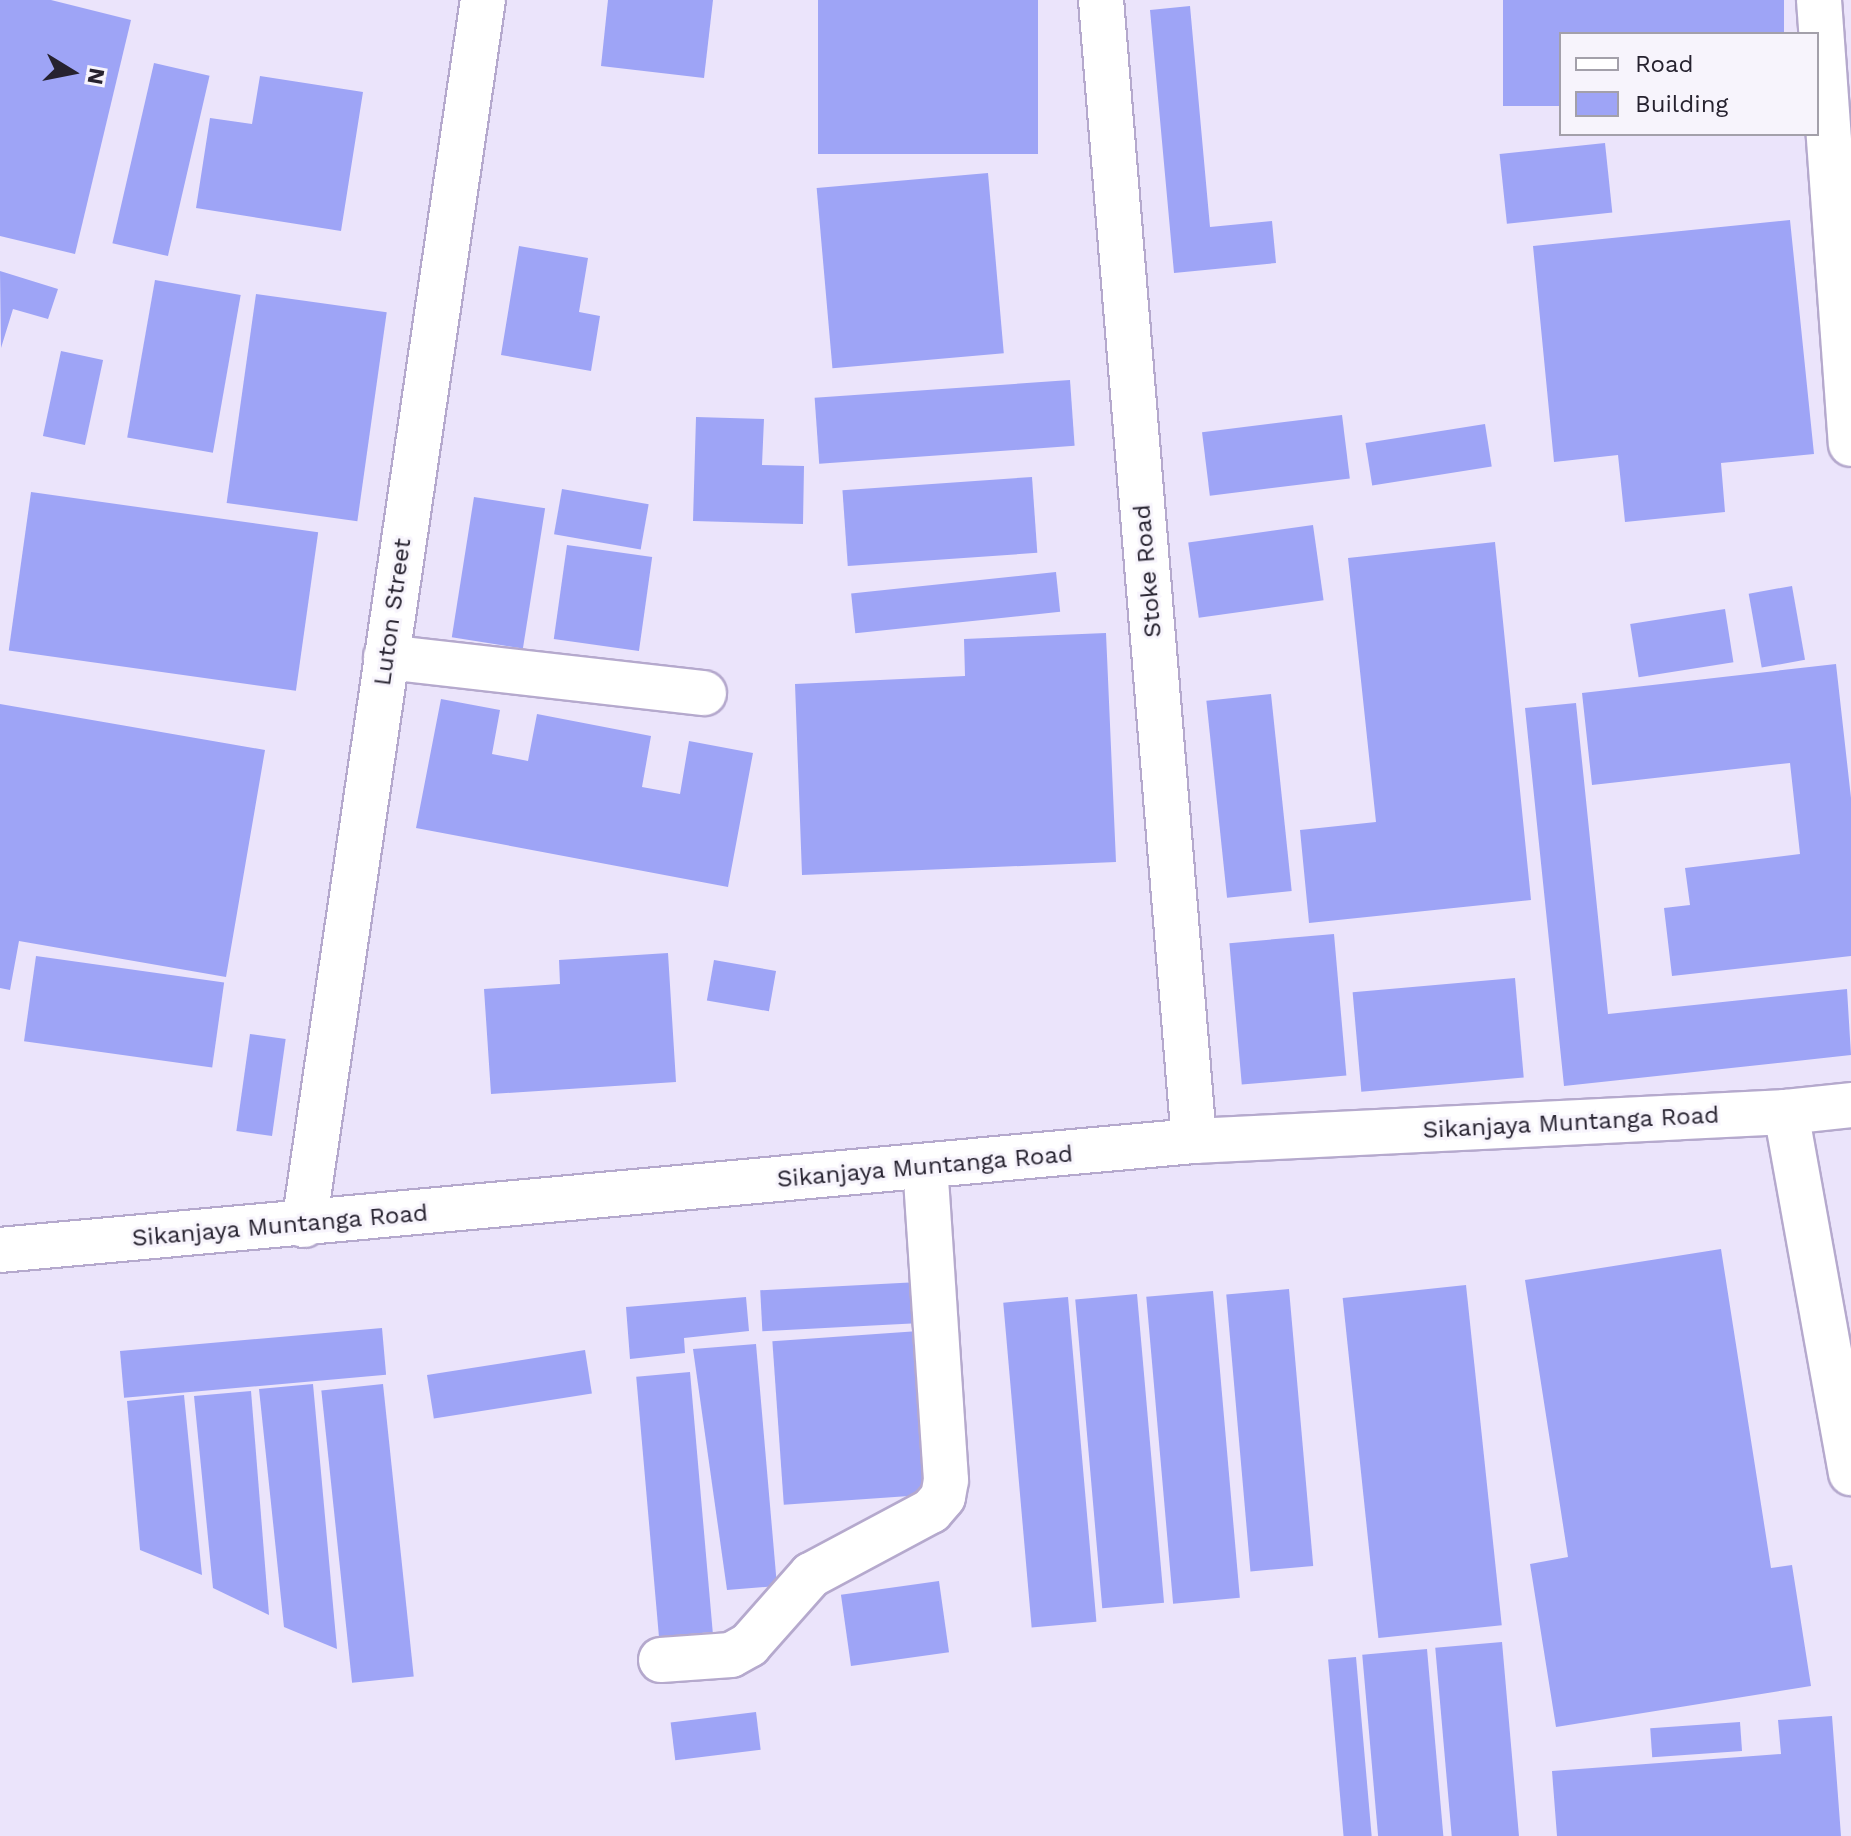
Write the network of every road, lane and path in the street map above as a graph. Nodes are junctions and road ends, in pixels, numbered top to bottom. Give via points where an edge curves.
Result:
1 (483, 0) edge
2 (1101, 0) edge
3 (1819, 0) edge
4 (1851, 444) edge
5 (386, 657) junction
6 (704, 693) dead end
7 (1851, 1105) edge
8 (1786, 1112) junction
9 (1194, 1141) junction
10 (925, 1167) junction
11 (304, 1225) junction
12 (0, 1250) edge
13 (1851, 1473) edge
14 (661, 1660) dead end

1 - 5 street, Luton Street
2 - 9 street, Stoke Road
3 - 4 street
5 - 6 street
5 - 11 street, Luton Street
7 - 8 street, Sikanjaya Muntanga Road
8 - 9 street, Sikanjaya Muntanga Road
8 - 13 street
9 - 10 street, Sikanjaya Muntanga Road
10 - 11 street, Sikanjaya Muntanga Road
10 - 14 street via 943,1497 931,1511 811,1575 749,1645 731,1655
11 - 12 street, Sikanjaya Muntanga Road

